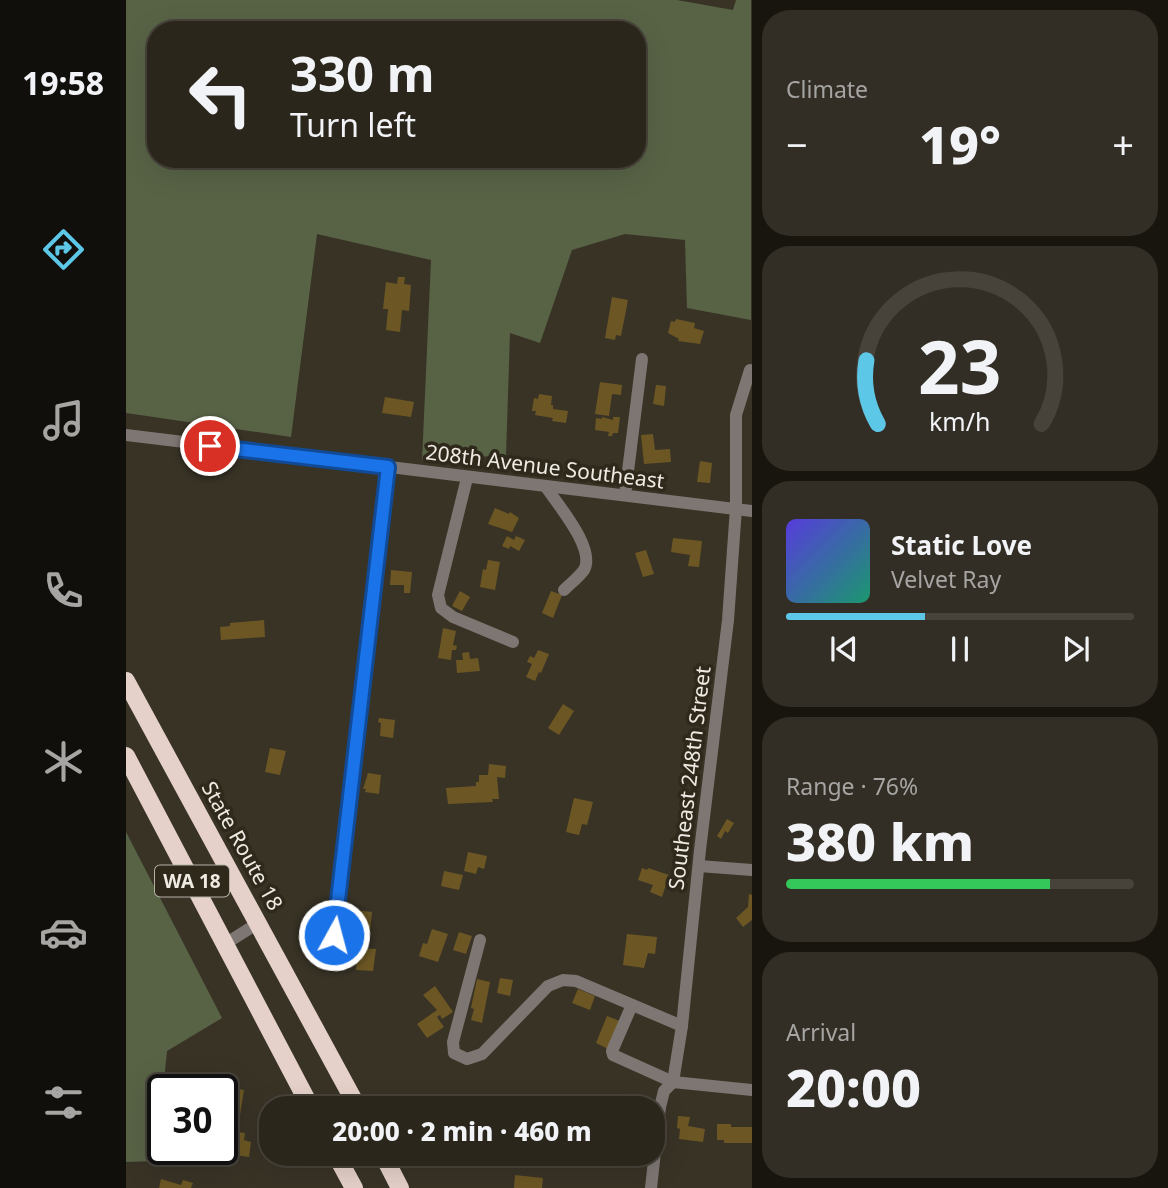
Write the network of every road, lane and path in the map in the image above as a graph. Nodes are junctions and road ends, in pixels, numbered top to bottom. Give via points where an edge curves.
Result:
1 (642, 359) dead end
2 (750, 370) edge
3 (126, 435) edge
4 (388, 467) junction
5 (467, 478) junction
6 (546, 486) junction
7 (625, 495) junction
8 (736, 508) junction
9 (751, 510) edge
10 (564, 590) dead end
11 (513, 642) dead end
12 (126, 681) edge
13 (126, 756) edge
14 (699, 866) junction
15 (751, 870) edge
16 (258, 923) junction
17 (334, 935) dead end
18 (480, 940) dead end
19 (225, 944) junction
20 (632, 1005) junction
21 (682, 1026) junction
22 (673, 1082) junction
23 (751, 1090) edge
24 (305, 1096) edge
25 (352, 1096) edge
26 (342, 1166) edge
27 (389, 1166) edge
28 (354, 1188) edge
29 (400, 1188) edge
30 (651, 1188) edge

1 - 7 street
2 - 8 street, Southeast 248th Street via 736,415
3 - 4 street, 208th Avenue Southeast
4 - 5 street, 208th Avenue Southeast
4 - 17 street
5 - 6 street, 208th Avenue Southeast
5 - 11 street via 438,595 441,608
6 - 7 street, 208th Avenue Southeast
6 - 10 street via 584,546 587,559 584,570
7 - 8 street, 208th Avenue Southeast
8 - 9 street, 208th Avenue Southeast
8 - 14 street, Southeast 248th Street via 728,620
12 - 16 highway, State Route 18 / WA 18
13 - 19 highway, WA 18
14 - 15 street
14 - 21 street, Southeast 248th Street
16 - 19 street
16 - 25 highway, State Route 18 / WA 18
18 - 20 street via 453,1042 454,1053 467,1059 482,1054 548,986 563,980
19 - 24 highway, WA 18
20 - 21 street
20 - 22 street via 613,1055
21 - 22 street, Southeast 248th Street
22 - 23 street
22 - 30 street, Southeast 248th Street via 664,1091 660,1107
26 - 28 highway
27 - 29 highway

